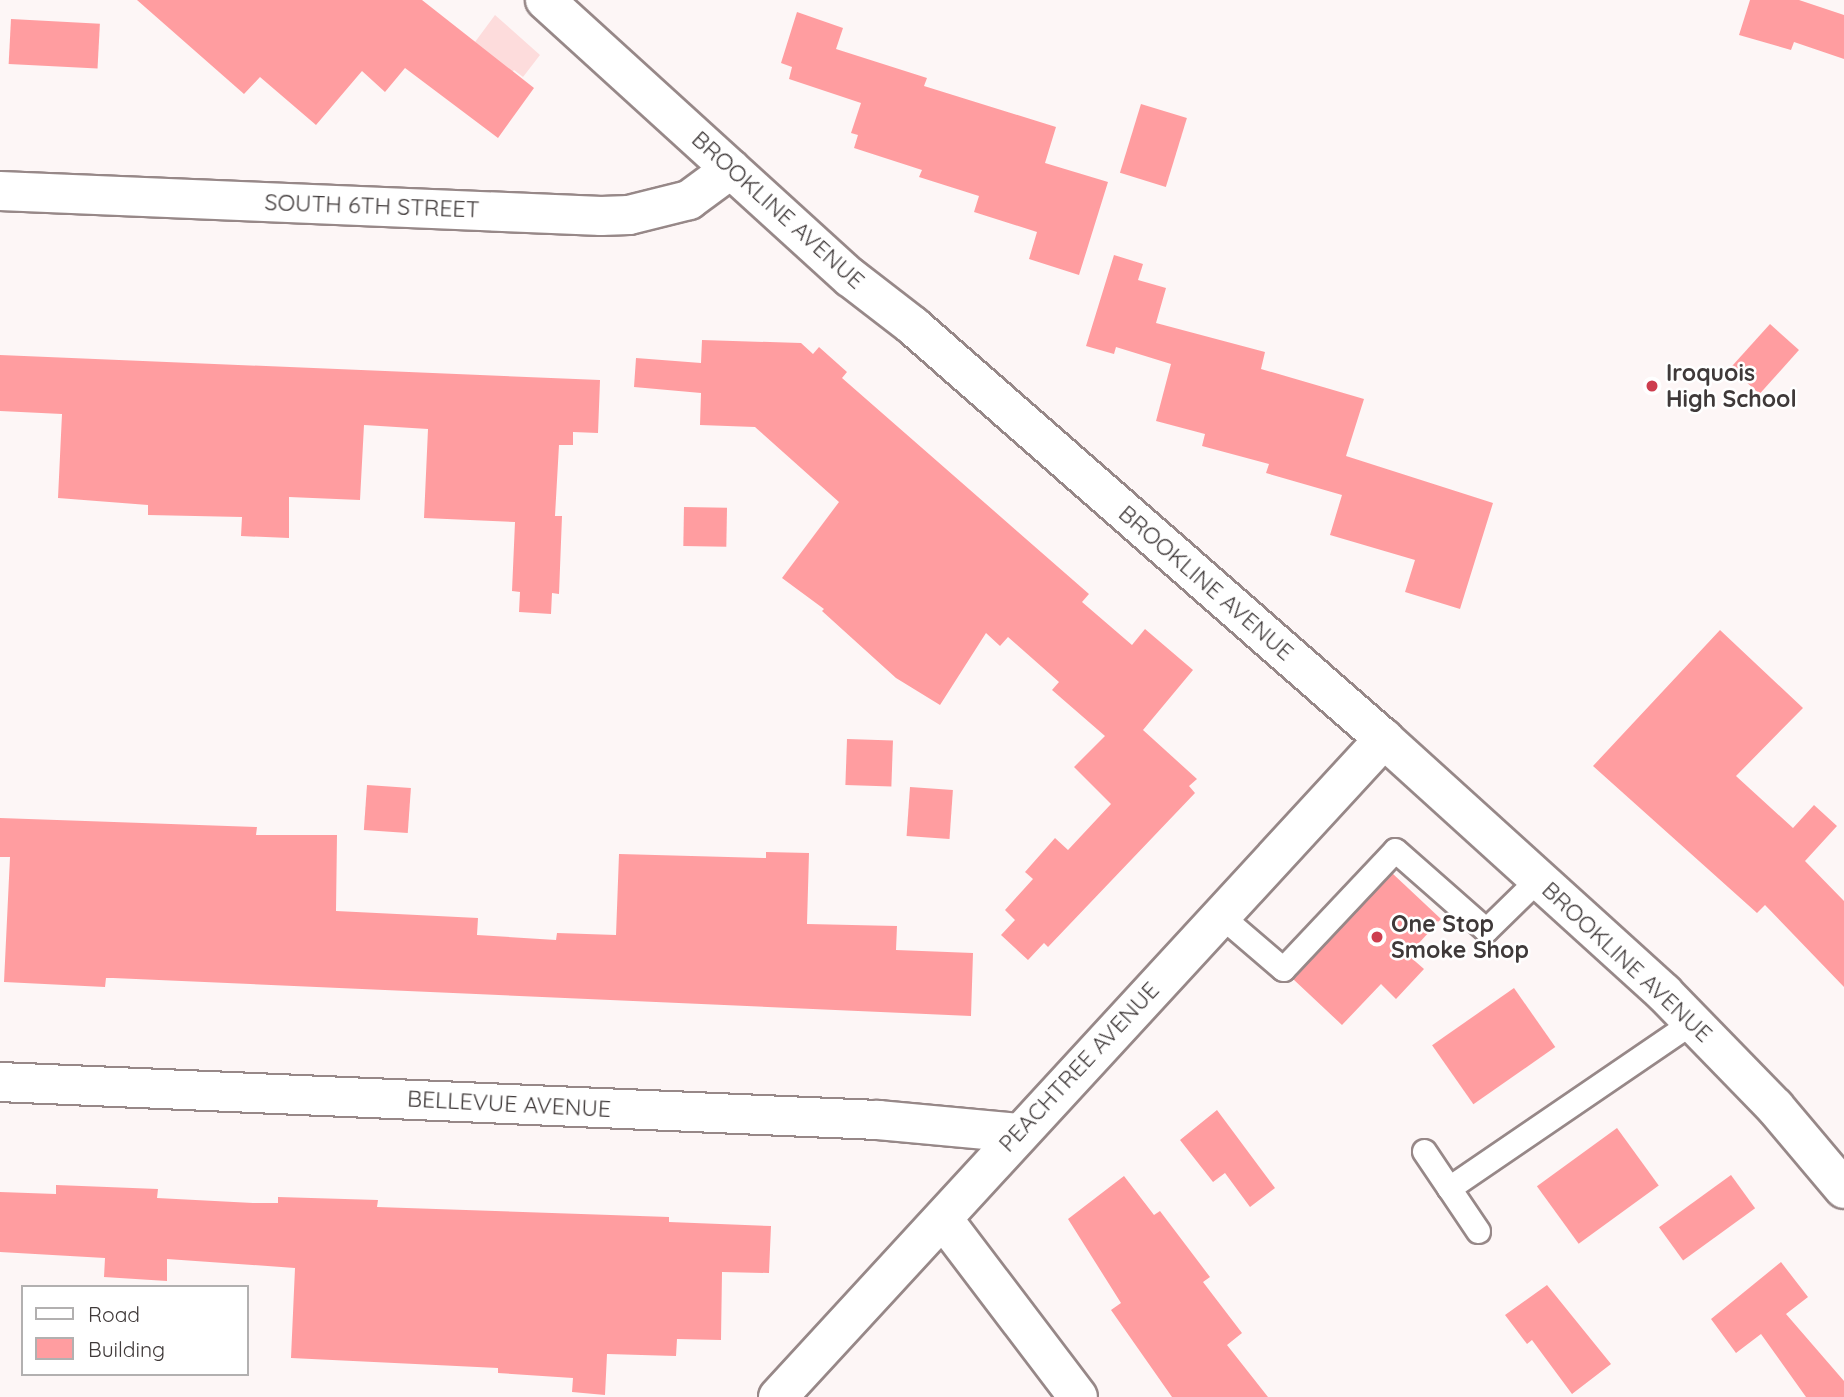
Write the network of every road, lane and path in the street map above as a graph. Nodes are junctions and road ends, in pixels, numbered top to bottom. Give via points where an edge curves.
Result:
1 (545, 0) edge
2 (731, 169) junction
3 (0, 191) edge
4 (1384, 739) junction
5 (1538, 879) junction
6 (1220, 915) junction
7 (1692, 1021) junction
8 (0, 1082) edge
9 (1018, 1133) junction
10 (1424, 1151) dead end
11 (1449, 1188) junction
12 (1844, 1189) edge
13 (943, 1219) junction
14 (1478, 1231) dead end
15 (778, 1397) edge
16 (1077, 1397) edge

1 - 2 street, BROOKLINE AVENUE
2 - 3 street, SOUTH 6TH STREET via 689,200 611,215
2 - 4 street, BROOKLINE AVENUE
4 - 5 street, BROOKLINE AVENUE
4 - 6 street, PEACHTREE AVENUE
5 - 6 lane via 1486,930 1395,850 1283,969
5 - 7 street, BROOKLINE AVENUE
6 - 9 street, PEACHTREE AVENUE
7 - 11 lane
7 - 12 street, BROOKLINE AVENUE via 1775,1107
8 - 9 street, BELLEVUE AVENUE via 878,1120
9 - 13 street, PEACHTREE AVENUE
10 - 11 lane
11 - 14 lane
13 - 15 street, PEACHTREE AVENUE
13 - 16 street

